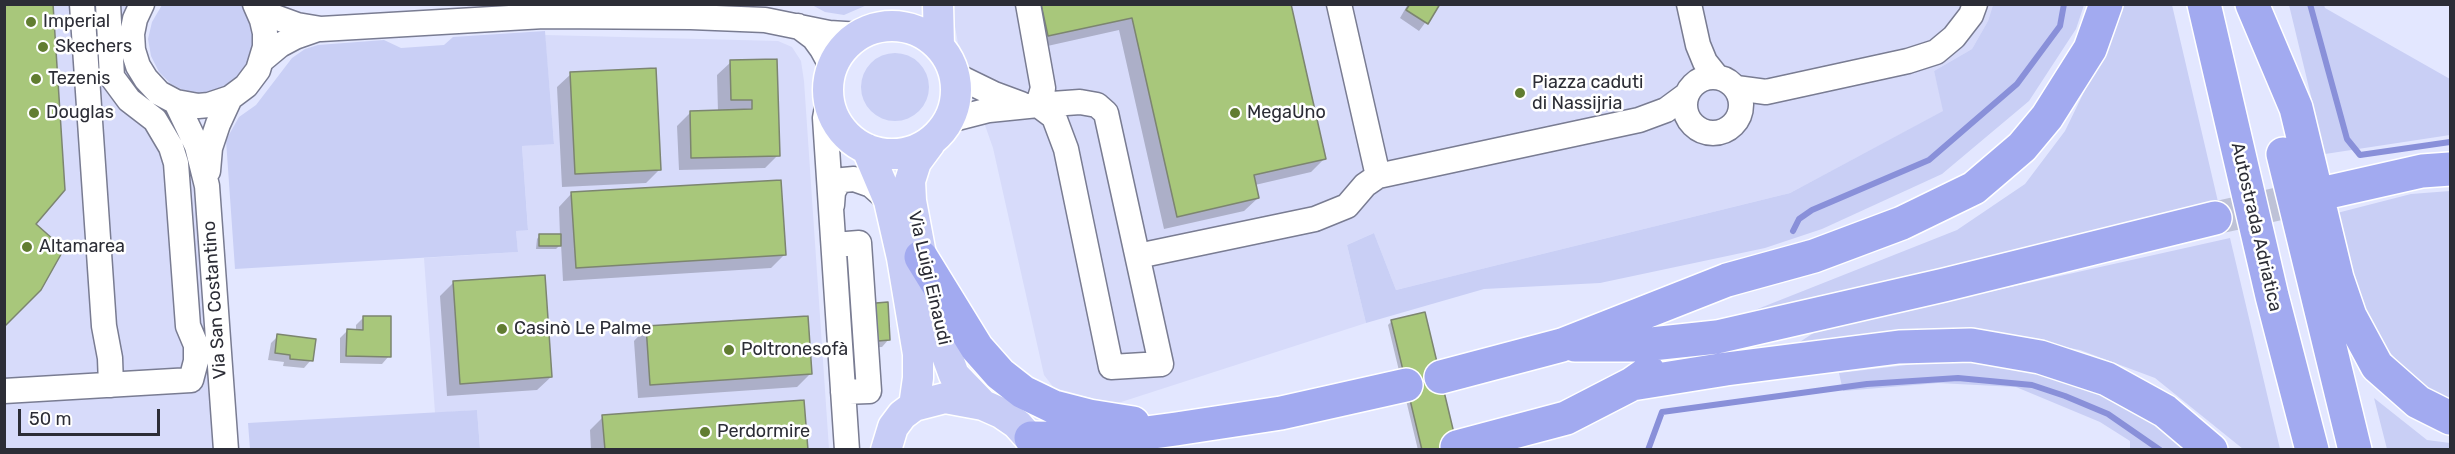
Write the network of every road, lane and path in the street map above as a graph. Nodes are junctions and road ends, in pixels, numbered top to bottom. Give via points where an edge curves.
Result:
1 (82, 4) edge
2 (108, 4) edge
3 (142, 4) edge
4 (896, 4) edge
5 (938, 4) edge
6 (1028, 4) edge
7 (1339, 4) edge
8 (1689, 4) edge
9 (1975, 4) edge
10 (2106, 4) edge
11 (2204, 4) edge
12 (2250, 4) edge
13 (256, 6) edge
14 (416, 14) edge
15 (798, 26) junction
16 (321, 29) junction
17 (869, 31) junction
18 (939, 46) junction
19 (262, 60) junction
20 (955, 75) junction
21 (830, 85) junction
22 (116, 86) junction
23 (1708, 86) junction
24 (160, 91) junction
25 (1766, 92) junction
26 (230, 98) junction
27 (1032, 105) junction
28 (89, 110) junction
29 (1740, 113) junction
30 (155, 120) junction
31 (950, 120) junction
32 (1639, 120) junction
33 (1690, 123) junction
34 (930, 142) junction
35 (867, 149) junction
36 (2451, 169) edge
37 (1378, 176) junction
38 (207, 186) junction
39 (2329, 192) tunnel mouth
40 (889, 201) junction
41 (831, 207) junction
42 (2215, 218) tunnel mouth
43 (1137, 256) junction
44 (921, 257) junction
45 (1717, 337) junction
46 (1562, 345) junction
47 (1441, 377) dead end
48 (1632, 384) junction
49 (111, 385) junction
50 (1406, 385) dead end
51 (4, 391) edge
52 (915, 405) junction
53 (983, 405) junction
54 (2451, 418) edge
55 (1176, 429) junction
56 (1035, 444) edge
57 (1457, 447) dead end
58 (226, 450) edge
59 (847, 450) edge
60 (886, 450) edge
61 (2211, 450) edge
62 (2312, 450) edge
63 (2355, 450) edge

1 - 28 street
2 - 22 street via 112,77
3 - 24 street, Via San Costantino via 132,34 133,51 138,66
4 - 17 main road
5 - 18 main road
6 - 27 street via 1042,88
7 - 37 street
8 - 23 street
9 - 25 street via 1954,37 1936,52
10 - 46 highway via 2090,49 2070,85 2022,147 1974,188 1902,223 1814,256 1726,280
11 - 62 highway, Autostrada Adriatica
12 - 54 highway via 2296,108 2337,278 2350,316 2378,366 2418,402
12 - 63 highway
13 - 16 street via 297,25
13 - 19 street, Via San Costantino via 265,33
14 - 15 street via 765,20
14 - 16 street
15 - 17 street via 829,33
15 - 21 street via 814,38 828,60
16 - 19 street via 295,36
17 - 18 main road via 888,26 911,29
17 - 21 main road via 842,50
18 - 20 main road
19 - 26 street, Via San Costantino via 253,78
20 - 27 street via 994,94
20 - 31 main road via 956,98
21 - 35 main road, Via Luigi Einaudi via 831,109 841,128
21 - 41 street via 825,118
22 - 24 street via 136,79
22 - 28 street
22 - 30 street
23 - 25 street
23 - 29 street via 1741,104
23 - 32 street
23 - 33 street via 1685,114
24 - 26 street, Via San Costantino via 198,106
24 - 30 street
24 - 38 street, Via San Costantino via 197,146
25 - 29 street
26 - 38 street, Via San Costantino via 210,148
27 - 31 street
27 - 43 street via 1090,103 1106,113
27 - 43 street via 1054,117 1066,148 1111,368 1161,364
28 - 49 street
29 - 33 street via 1730,128 1721,132 1704,132
30 - 49 street via 176,163 188,326 198,356 191,380
31 - 34 main road, Via Luigi Einaudi
32 - 33 street
32 - 37 street
34 - 35 main road, Via Luigi Einaudi via 899,154
34 - 44 main road, Via Luigi Einaudi via 915,162 910,181
35 - 40 main road, Via Luigi Einaudi
36 - 39 highway via 2422,171
37 - 43 street via 1347,206 1316,219
38 - 58 street, Via San Costantino
40 - 41 street via 871,185 843,180 833,192
40 - 52 main road, Via Luigi Einaudi via 918,354
41 - 59 street
42 - 45 highway
44 - 53 main road, Via Luigi Einaudi via 954,375
44 - 55 highway via 977,348 1023,392 1054,407 1089,416
45 - 46 highway via 1642,345
45 - 48 highway via 1671,358
46 - 47 highway
48 - 57 highway via 1566,418
48 - 61 highway via 1899,347 1971,345 2040,357 2107,379 2165,411
49 - 51 street
50 - 55 highway via 1281,414
52 - 53 main road, Via Luigi Einaudi via 945,398
52 - 60 main road via 893,427
53 - 56 main road, Via Luigi Einaudi via 1001,413
55 - 56 highway

